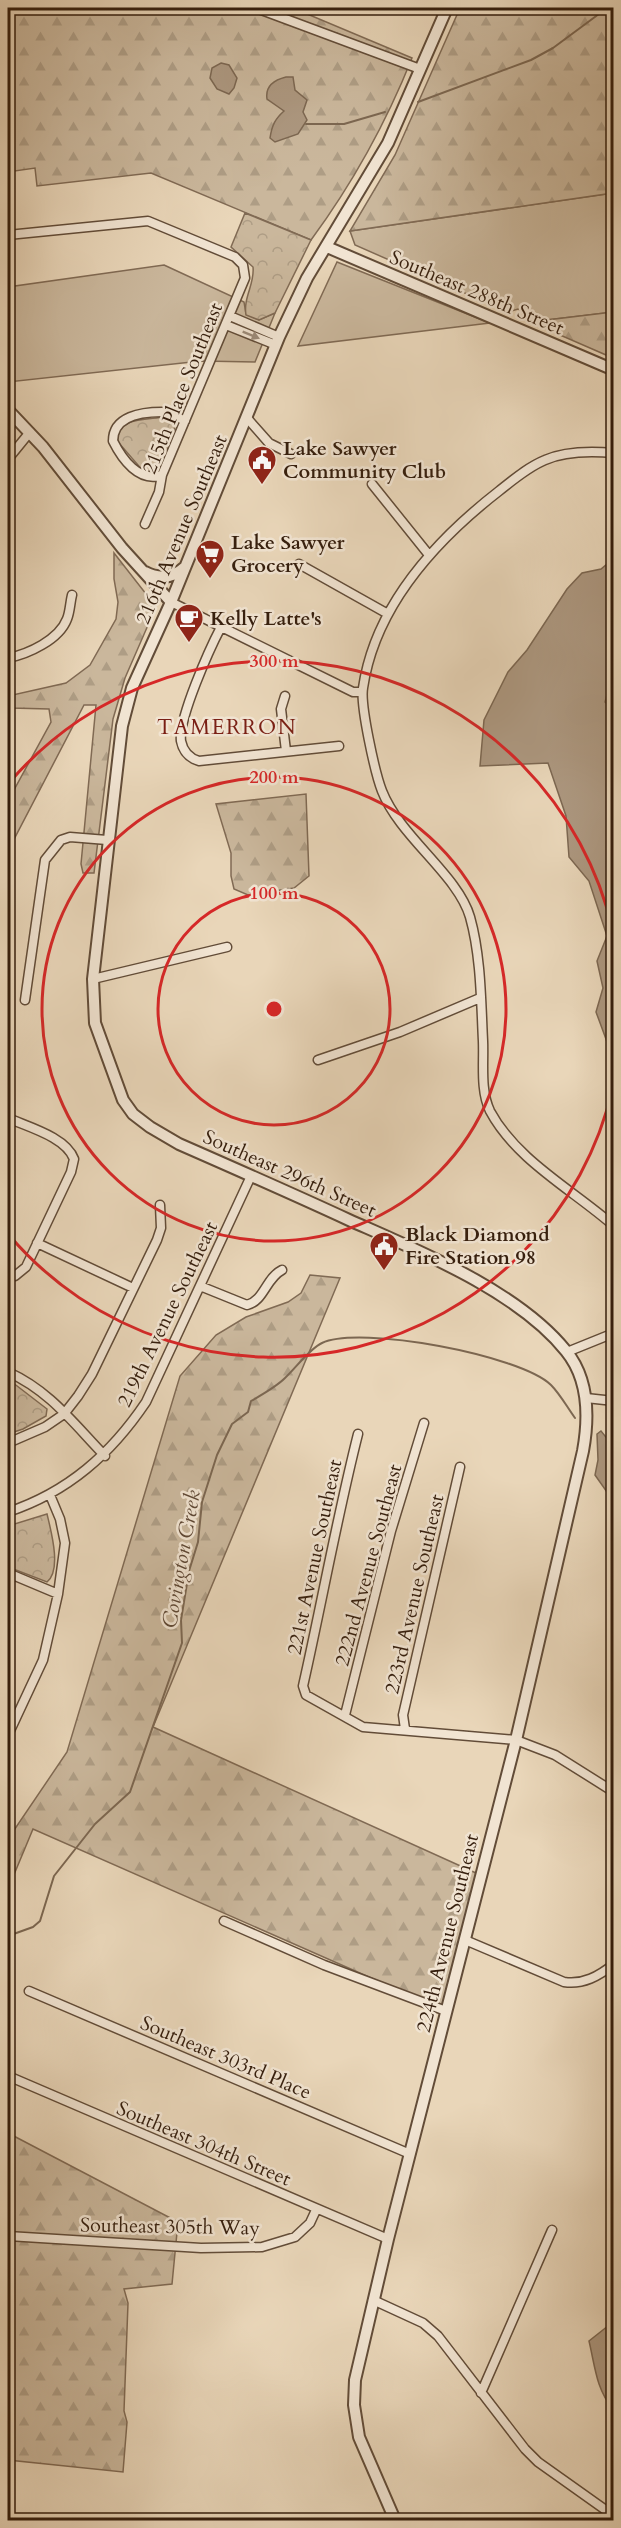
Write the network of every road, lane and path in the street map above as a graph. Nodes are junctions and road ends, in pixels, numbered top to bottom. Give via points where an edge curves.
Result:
1 (256, 8) edge
2 (447, 8) edge
3 (420, 69) junction
4 (8, 235) edge
5 (327, 247) junction
6 (228, 321) junction
7 (277, 341) junction
8 (614, 370) edge
9 (8, 410) edge
10 (247, 418) junction
11 (185, 421) junction
12 (30, 432) junction
13 (614, 453) edge
14 (291, 454) dead end
15 (8, 459) edge
16 (162, 475) junction
17 (372, 484) dead end
18 (145, 524) dead end
19 (429, 555) junction
20 (299, 564) dead end
21 (185, 567) junction
22 (140, 569) junction
23 (72, 595) dead end
24 (171, 602) junction
25 (388, 614) junction
26 (221, 627) junction
27 (8, 658) edge
28 (362, 692) junction
29 (285, 696) dead end
30 (339, 746) dead end
31 (286, 751) junction
32 (107, 840) junction
33 (227, 947) dead end
34 (93, 979) junction
35 (480, 998) junction
36 (25, 1000) dead end
37 (318, 1060) dead end
38 (123, 1100) joint
39 (8, 1118) edge
40 (251, 1176) junction
41 (160, 1205) dead end
42 (614, 1226) edge
43 (37, 1243) junction
44 (282, 1270) dead end
45 (11, 1277) edge
46 (200, 1286) junction
47 (133, 1288) junction
48 (614, 1333) edge
49 (567, 1352) junction
50 (8, 1372) edge
51 (586, 1398) junction
52 (614, 1401) edge
53 (64, 1414) junction
54 (424, 1423) dead end
55 (358, 1434) dead end
56 (8, 1443) edge
57 (105, 1456) junction
58 (460, 1467) dead end
59 (50, 1495) junction
60 (8, 1512) edge
61 (8, 1573) edge
62 (58, 1594) junction
63 (345, 1715) junction
64 (405, 1729) junction
65 (8, 1735) edge
66 (516, 1740) junction
67 (614, 1792) edge
68 (224, 1921) dead end
69 (465, 1940) junction
70 (614, 1964) edge
71 (29, 1991) dead end
72 (446, 2011) junction
73 (8, 2076) edge
74 (410, 2154) junction
75 (316, 2210) junction
76 (552, 2230) dead end
77 (8, 2236) edge
78 (388, 2239) junction
79 (373, 2300) junction
80 (481, 2393) junction
81 (614, 2516) edge
82 (395, 2520) edge

1 - 3 street
2 - 3 street, 216th Avenue Southeast
3 - 5 street, 216th Avenue Southeast via 384,151
4 - 6 street, 215th Place Southeast via 147,221 235,257 243,265 245,278
5 - 7 street, 216th Avenue Southeast via 307,278
5 - 8 street, Southeast 288th Street
6 - 7 street
6 - 11 street, 215th Place Southeast
7 - 10 street, 216th Avenue Southeast
9 - 12 street
10 - 14 street via 269,443
10 - 21 street, 216th Avenue Southeast
11 - 16 street, 215th Place Southeast
11 - 16 street via 162,412 127,418 116,427 113,441 137,473 148,477
12 - 15 street
12 - 22 street
13 - 19 street via 581,452 544,460 475,510
16 - 18 street, 215th Place Southeast
17 - 19 street
19 - 25 street
20 - 25 street
21 - 22 street via 160,578
21 - 24 street, 216th Avenue Southeast
22 - 24 street
23 - 27 street via 67,620 56,636
24 - 26 street
24 - 32 street, 216th Avenue Southeast via 126,707
25 - 28 street
26 - 28 street via 353,692
26 - 31 street via 198,677 181,738 183,748 199,760
28 - 35 street via 376,770 388,804 467,907
29 - 31 street via 281,709
30 - 31 street
32 - 34 street, 216th Avenue Southeast
32 - 36 street via 70,837 61,840 45,860
33 - 34 street
34 - 38 street, 216th Avenue Southeast via 95,1023
35 - 37 street via 400,1032
35 - 42 street via 483,1066 490,1110 525,1155
38 - 40 street, Southeast 296th Street via 150,1127
39 - 43 street via 58,1142 72,1154 74,1165
40 - 46 street, 219th Avenue Southeast
40 - 49 street, Southeast 296th Street via 403,1244 485,1286 525,1313
41 - 47 street via 161,1228
43 - 45 street via 26,1266
43 - 47 street
44 - 46 street via 270,1277 258,1299 247,1305
46 - 57 street, 219th Avenue Southeast via 146,1402
47 - 53 street via 92,1374
48 - 49 street
49 - 51 street, 224th Avenue Southeast
50 - 53 street via 35,1385
51 - 52 street
51 - 66 street, 224th Avenue Southeast via 583,1451
53 - 56 street via 32,1435
53 - 57 street
54 - 63 street, 222nd Avenue Southeast via 391,1531
55 - 63 street, 221st Avenue Southeast via 303,1686 306,1695
57 - 59 street, 219th Avenue Southeast
58 - 64 street, 223rd Avenue Southeast via 403,1715
59 - 60 street, 219th Avenue Southeast
59 - 62 street via 65,1543
61 - 62 street
62 - 65 street via 43,1660
63 - 64 street via 363,1727
64 - 66 street
66 - 67 street via 555,1755
66 - 69 street, 224th Avenue Southeast
68 - 72 street via 324,1965
69 - 70 street via 552,1979 576,1983
69 - 72 street, 224th Avenue Southeast
71 - 74 street, Southeast 303rd Place
72 - 74 street, 224th Avenue Southeast
73 - 75 street, Southeast 304th Street
74 - 78 street, 224th Avenue Southeast
75 - 77 street, Southeast 305th Way via 310,2223 295,2237 262,2247 201,2248
75 - 78 street, Southeast 304th Street
76 - 80 street
78 - 79 street, 224th Avenue Southeast
79 - 80 street via 423,2323 438,2336
79 - 82 street, 224th Avenue Southeast via 355,2380 355,2415 366,2458
80 - 81 street via 538,2462

